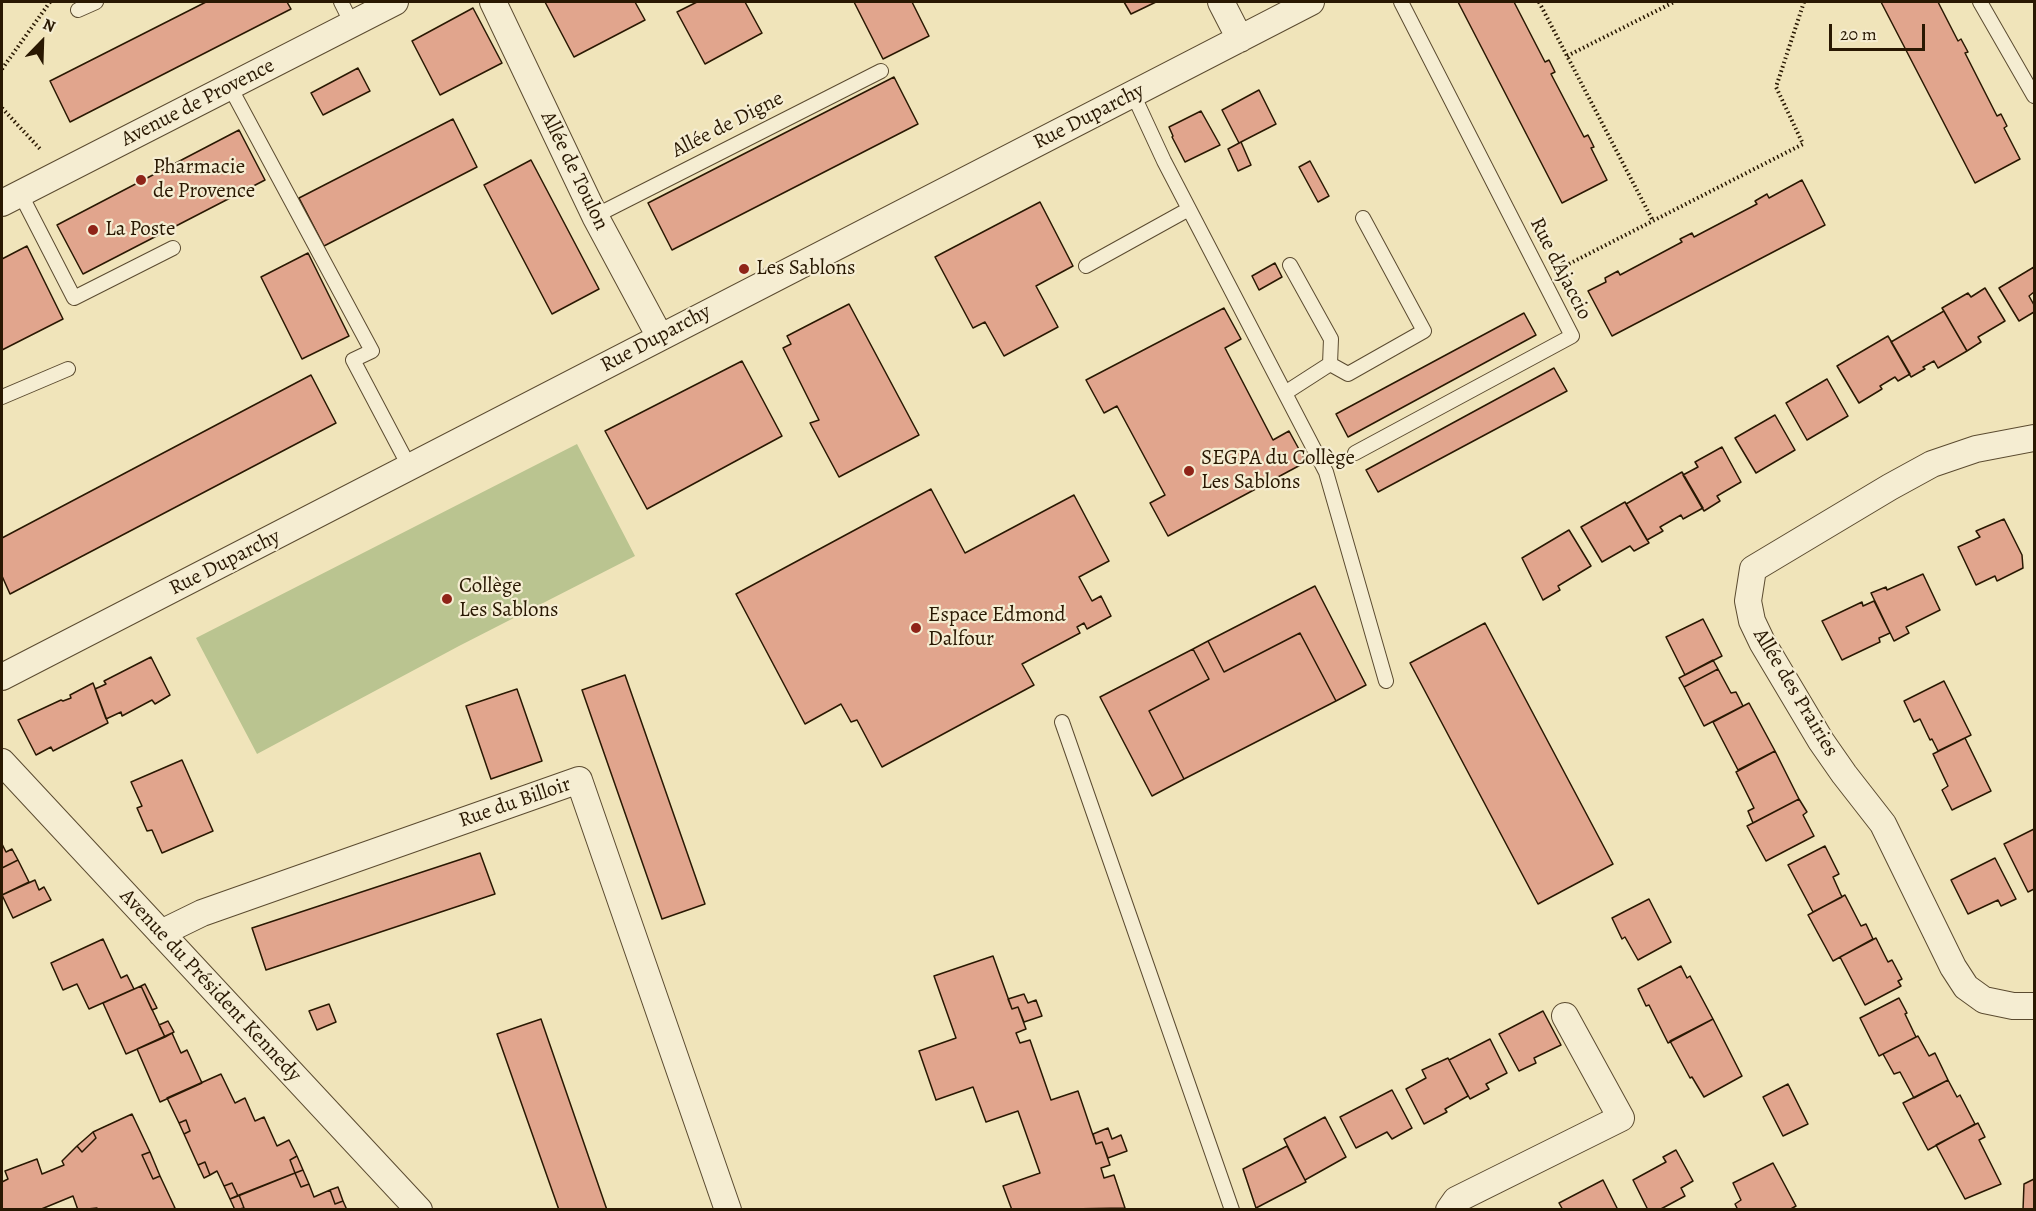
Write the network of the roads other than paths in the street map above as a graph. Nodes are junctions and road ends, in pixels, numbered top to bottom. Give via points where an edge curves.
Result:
1 (96, 2) edge
2 (395, 2) edge
3 (493, 2) edge
4 (1221, 2) edge
5 (1311, 2) edge
6 (1401, 2) edge
7 (1980, 2) edge
8 (78, 10) dead end
9 (346, 13) edge
10 (1240, 39) junction
11 (881, 71) dead end
12 (230, 87) junction
13 (1133, 94) junction
14 (2034, 96) edge
15 (11, 198) edge
16 (1189, 209) junction
17 (595, 216) junction
18 (1363, 218) dead end
19 (173, 248) dead end
20 (1290, 265) dead end
21 (1086, 266) dead end
22 (660, 337) junction
23 (1330, 364) junction
24 (68, 369) dead end
25 (1285, 393) junction
26 (2, 397) edge
27 (2034, 438) edge
28 (1355, 453) dead end
29 (410, 468) junction
30 (2, 677) edge
31 (1386, 681) dead end
32 (1062, 722) dead end
33 (2, 762) edge
34 (161, 933) junction
35 (2034, 1006) edge
36 (1565, 1016) dead end
37 (419, 1209) edge
38 (728, 1209) edge
39 (1232, 1209) edge
40 (1449, 1209) edge

1 - 8 lane
2 - 9 street, Avenue de Provence
3 - 17 street, Allée de Toulon
4 - 10 street
5 - 10 street, Rue Duparchy
6 - 28 lane, Rue d'Ajaccio via 1572,336
7 - 14 lane
9 - 12 street, Avenue de Provence
10 - 13 street, Rue Duparchy
11 - 17 lane, Allée de Digne
12 - 15 street, Avenue de Provence
12 - 29 lane via 372,351 353,360
13 - 16 lane
13 - 22 street, Rue Duparchy
15 - 19 lane via 74,298
16 - 21 lane
16 - 25 lane
17 - 22 street, Allée de Toulon
18 - 23 lane via 1424,331 1348,374
20 - 23 lane via 1331,339
22 - 29 street, Rue Duparchy
23 - 25 lane
24 - 26 lane
25 - 31 lane via 1326,472
27 - 35 street, Allée des Prairies via 1976,449 1932,464 1890,487 1753,569 1748,601 1762,642 1821,741 1883,824 1966,987 1984,1000
29 - 30 street, Rue Duparchy
32 - 39 lane
33 - 34 street, Avenue du Président Kennedy
34 - 37 street, Avenue du Président Kennedy
34 - 38 street, Rue du Billoir via 202,913 579,780
36 - 40 street via 1621,1118 1456,1200

